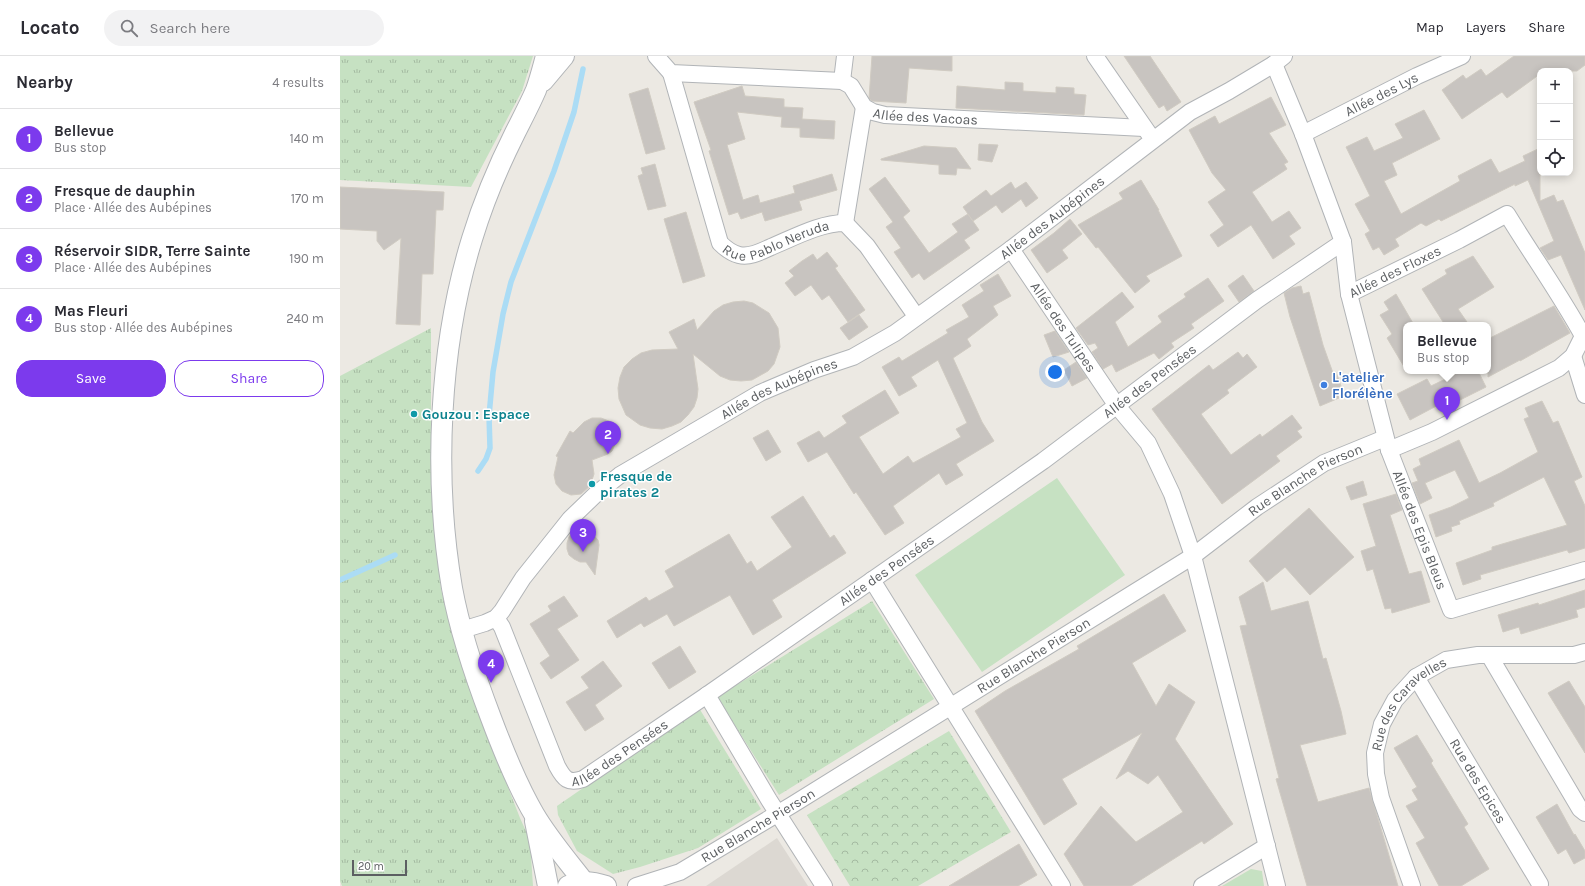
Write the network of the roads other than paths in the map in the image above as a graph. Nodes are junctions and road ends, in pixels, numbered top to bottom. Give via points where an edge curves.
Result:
1 (546, 56) edge
2 (564, 56) edge
3 (656, 56) edge
4 (846, 56) edge
5 (1096, 56) edge
6 (1462, 56) edge
7 (1279, 60) edge
8 (671, 73) junction
9 (842, 81) junction
10 (536, 89) junction
11 (864, 107) junction
12 (1149, 134) junction
13 (1303, 134) junction
14 (845, 223) junction
15 (1343, 242) junction
16 (1011, 249) junction
17 (1349, 294) junction
18 (916, 316) junction
19 (1584, 334) edge
20 (1573, 356) junction
21 (1585, 396) edge
22 (1116, 406) junction
23 (1387, 444) junction
24 (1192, 556) junction
25 (1585, 570) edge
26 (872, 580) junction
27 (496, 618) junction
28 (462, 630) junction
29 (1585, 652) edge
30 (1489, 655) junction
31 (1416, 677) junction
32 (707, 695) junction
33 (951, 706) junction
34 (778, 813) junction
35 (1585, 813) edge
36 (534, 815) junction
37 (1267, 846) junction
38 (680, 872) junction
39 (576, 884) edge
40 (1540, 884) dead end
41 (548, 886) edge
42 (606, 886) edge
43 (636, 886) edge
44 (666, 886) edge
45 (824, 886) edge
46 (1062, 886) edge
47 (1202, 886) edge
48 (1277, 886) edge
49 (1412, 886) edge

1 - 10 street
2 - 10 street
3 - 8 street
4 - 9 street
5 - 12 street
6 - 13 street, Allée des Lys
7 - 12 street, Allée des Aubépines
7 - 13 street, Allée des Floxes
8 - 9 street
8 - 14 street, Rue Pablo Neruda via 720,244 729,252 740,256 753,254 811,230
9 - 11 street, Allée des Vacoas via 851,86
10 - 28 street via 483,204 462,275 448,341 443,407 443,508 452,588
11 - 12 street, Allée des Vacoas via 885,115
11 - 14 street
12 - 16 street, Allée des Aubépines
13 - 15 street, Allée des Floxes
14 - 18 street, Rue Pablo Neruda via 868,246
15 - 17 street, Allée des Floxes
15 - 22 street, Allée des Pensées via 1257,300
16 - 18 street, Allée des Aubépines
16 - 22 street, Allée des Tulipes
17 - 19 street, Allée des Floxes via 1507,214
17 - 23 street, Allée des Epis Bleus
18 - 27 street, Allée des Aubépines via 895,333 853,357 760,393 620,475 570,519 526,573
19 - 20 street
20 - 21 street
20 - 23 street, Rue Blanche Pierson via 1559,368 1432,432
22 - 24 street, Allée des Tulipes via 1148,443 1172,494
22 - 26 street, Allée des Pensées via 1043,461
23 - 24 street, Rue Blanche Pierson via 1324,463 1257,507
23 - 25 street, Allée des Epis Bleus via 1451,610
24 - 33 street, Rue Blanche Pierson
24 - 37 street, Allée des Tulipes
26 - 32 street, Allée des Pensées
26 - 33 street
27 - 28 street
27 - 32 street, Allée des Pensées via 502,627 557,766 568,781 583,779
28 - 36 street via 495,730
29 - 30 street, Rue des Caravelles
30 - 31 street, Rue des Caravelles via 1446,660
30 - 35 street via 1580,809
31 - 40 street, Rue des Epices
31 - 49 street, Rue des Caravelles via 1395,700 1382,724 1375,753 1381,798
32 - 34 street
33 - 34 street, Rue Blanche Pierson
33 - 46 street
34 - 38 street, Rue Blanche Pierson
34 - 45 street
36 - 39 street
36 - 41 street
37 - 47 street
37 - 48 street, Allée des Tulipes
38 - 43 street, Rue Blanche Pierson
38 - 44 street, Rue Blanche Pierson
39 - 42 street via 596,883

